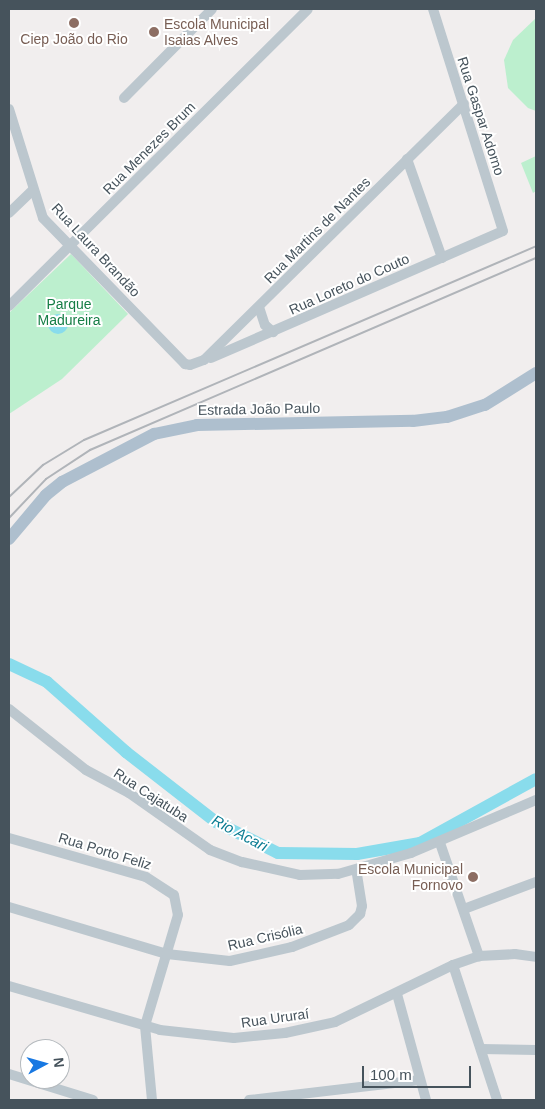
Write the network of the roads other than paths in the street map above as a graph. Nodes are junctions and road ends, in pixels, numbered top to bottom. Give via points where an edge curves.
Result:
1 (433, 9) edge
2 (207, 10) edge
3 (302, 11) edge
4 (124, 98) dead end
5 (464, 104) junction
6 (9, 110) edge
7 (11, 122) edge
8 (407, 159) junction
9 (33, 190) junction
10 (9, 213) edge
11 (503, 231) joint
12 (71, 245) junction
13 (442, 258) junction
14 (9, 306) edge
15 (259, 307) junction
16 (273, 332) junction
17 (204, 360) junction
18 (536, 373) edge
19 (9, 539) edge
20 (9, 709) edge
21 (536, 800) edge
22 (9, 838) edge
23 (440, 843) junction
24 (356, 869) junction
25 (536, 882) edge
26 (9, 907) edge
27 (464, 908) junction
28 (167, 954) junction
29 (479, 956) junction
30 (536, 957) edge
31 (453, 965) junction
32 (9, 986) edge
33 (396, 994) junction
34 (145, 1026) junction
35 (481, 1049) junction
36 (536, 1050) edge
37 (9, 1074) edge
38 (420, 1080) junction
39 (93, 1100) edge
40 (152, 1100) edge
41 (249, 1100) edge
42 (426, 1100) edge
43 (497, 1100) edge

1 - 5 street, Rua Gaspar Adorno
2 - 4 street
3 - 12 street, Rua Menezes Brum
5 - 8 street, Rua Martins de Nantes
5 - 11 street, Rua Gaspar Adorno
6 - 7 street, Rua Laura Brandão
7 - 9 street, Rua Laura Brandão
8 - 13 street
8 - 15 street, Rua Martins de Nantes
9 - 10 street
9 - 12 street, Rua Laura Brandão via 43,218
11 - 13 street, Rua Loreto do Couto
12 - 14 street, Rua Menezes Brum
12 - 17 street, Rua Laura Brandão via 184,364
13 - 16 street, Rua Loreto do Couto
15 - 16 street via 265,325
15 - 17 street, Rua Martins de Nantes
16 - 17 street, Rua Loreto do Couto
18 - 19 main road, Estrada João Paulo via 484,405 438,419 224,424 161,432 62,482 36,505
20 - 24 street, Rua Cajatuba via 86,770 129,793 210,850 242,862 300,875 320,876
21 - 23 street, Rua Cajatuba
22 - 28 street, Rua Porto Feliz via 146,877 168,889 178,907
23 - 24 street, Rua Cajatuba
23 - 27 street
24 - 28 street, Rua Crisólia via 362,895 360,914 349,925 330,934 240,960
25 - 27 street
26 - 28 street, Rua Crisólia
27 - 29 street
28 - 34 street, Rua Porto Feliz
29 - 30 street, Rua Ururaí via 515,954
29 - 31 street, Rua Ururaí
31 - 33 street, Rua Ururaí
31 - 35 street
32 - 34 street, Rua Ururaí
33 - 34 street, Rua Ururaí via 334,1022 260,1036 212,1037
33 - 38 street
34 - 40 street
35 - 36 street
35 - 43 street
37 - 39 street
38 - 41 street
38 - 42 street

